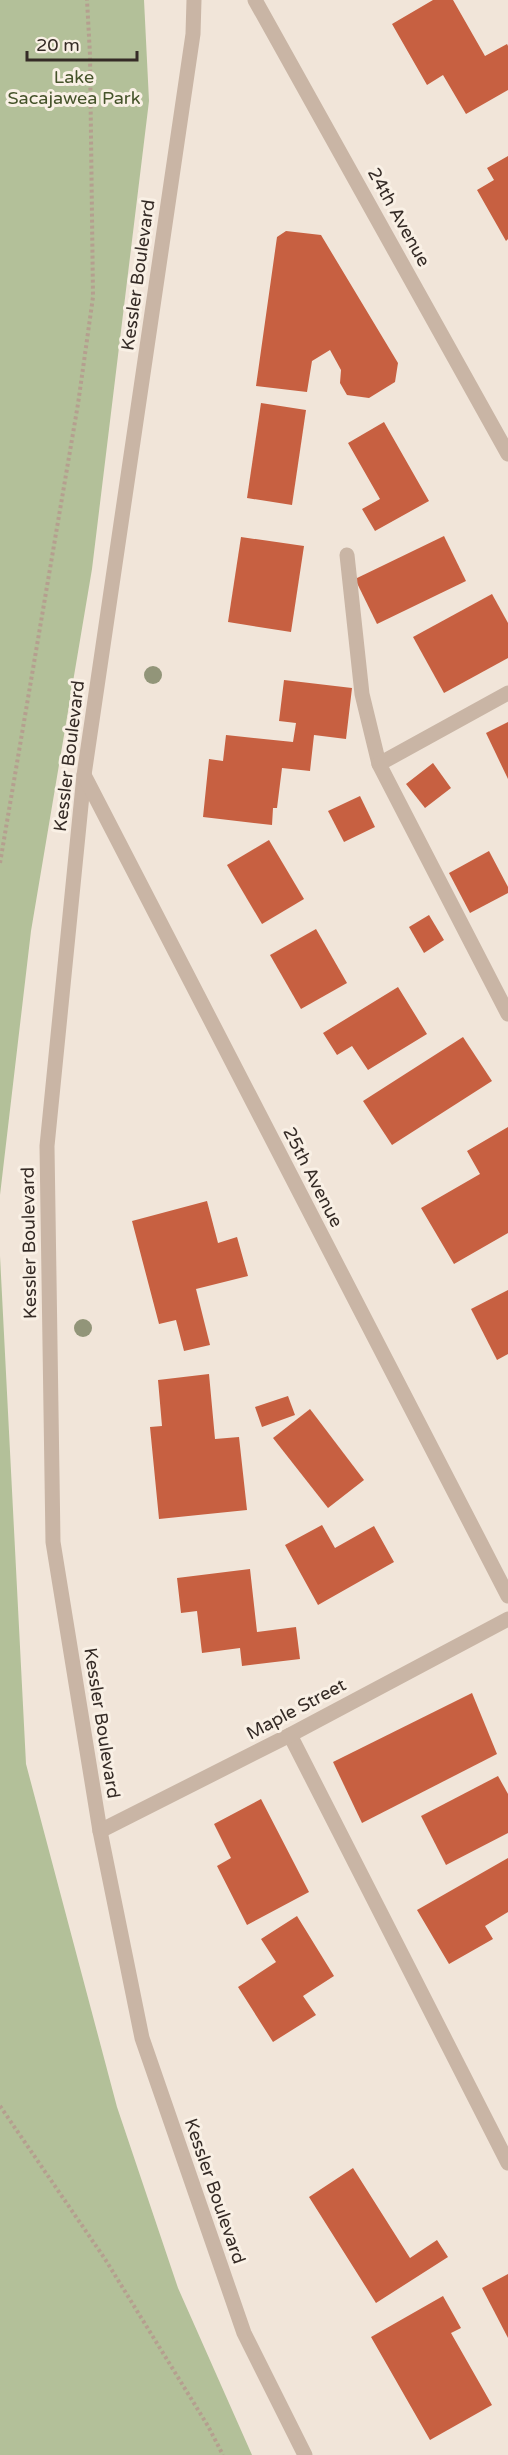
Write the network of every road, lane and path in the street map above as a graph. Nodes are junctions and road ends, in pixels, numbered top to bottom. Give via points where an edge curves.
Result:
1 (87, 0) edge
2 (194, 0) edge
3 (255, 0) edge
4 (508, 454) edge
5 (347, 555) dead end
6 (508, 693) edge
7 (379, 764) junction
8 (84, 775) junction
9 (0, 863) edge
10 (508, 1014) edge
11 (508, 1596) edge
12 (508, 1619) edge
13 (290, 1736) junction
14 (100, 1831) junction
15 (0, 2106) edge
16 (508, 2163) edge
17 (223, 2455) edge
18 (305, 2455) edge

1 - 9 path via 93,297
2 - 8 street, Kessler Boulevard via 191,46
3 - 4 street, 24th Avenue
5 - 7 street via 362,694
6 - 7 street
7 - 10 street
8 - 11 street, 25th Avenue
8 - 14 street, Kessler Boulevard via 47,1169 53,1542
12 - 13 street, Maple Street
13 - 14 street, Maple Street
13 - 16 street
14 - 18 street, Kessler Boulevard via 142,2038 244,2333
15 - 17 path via 105,2259

